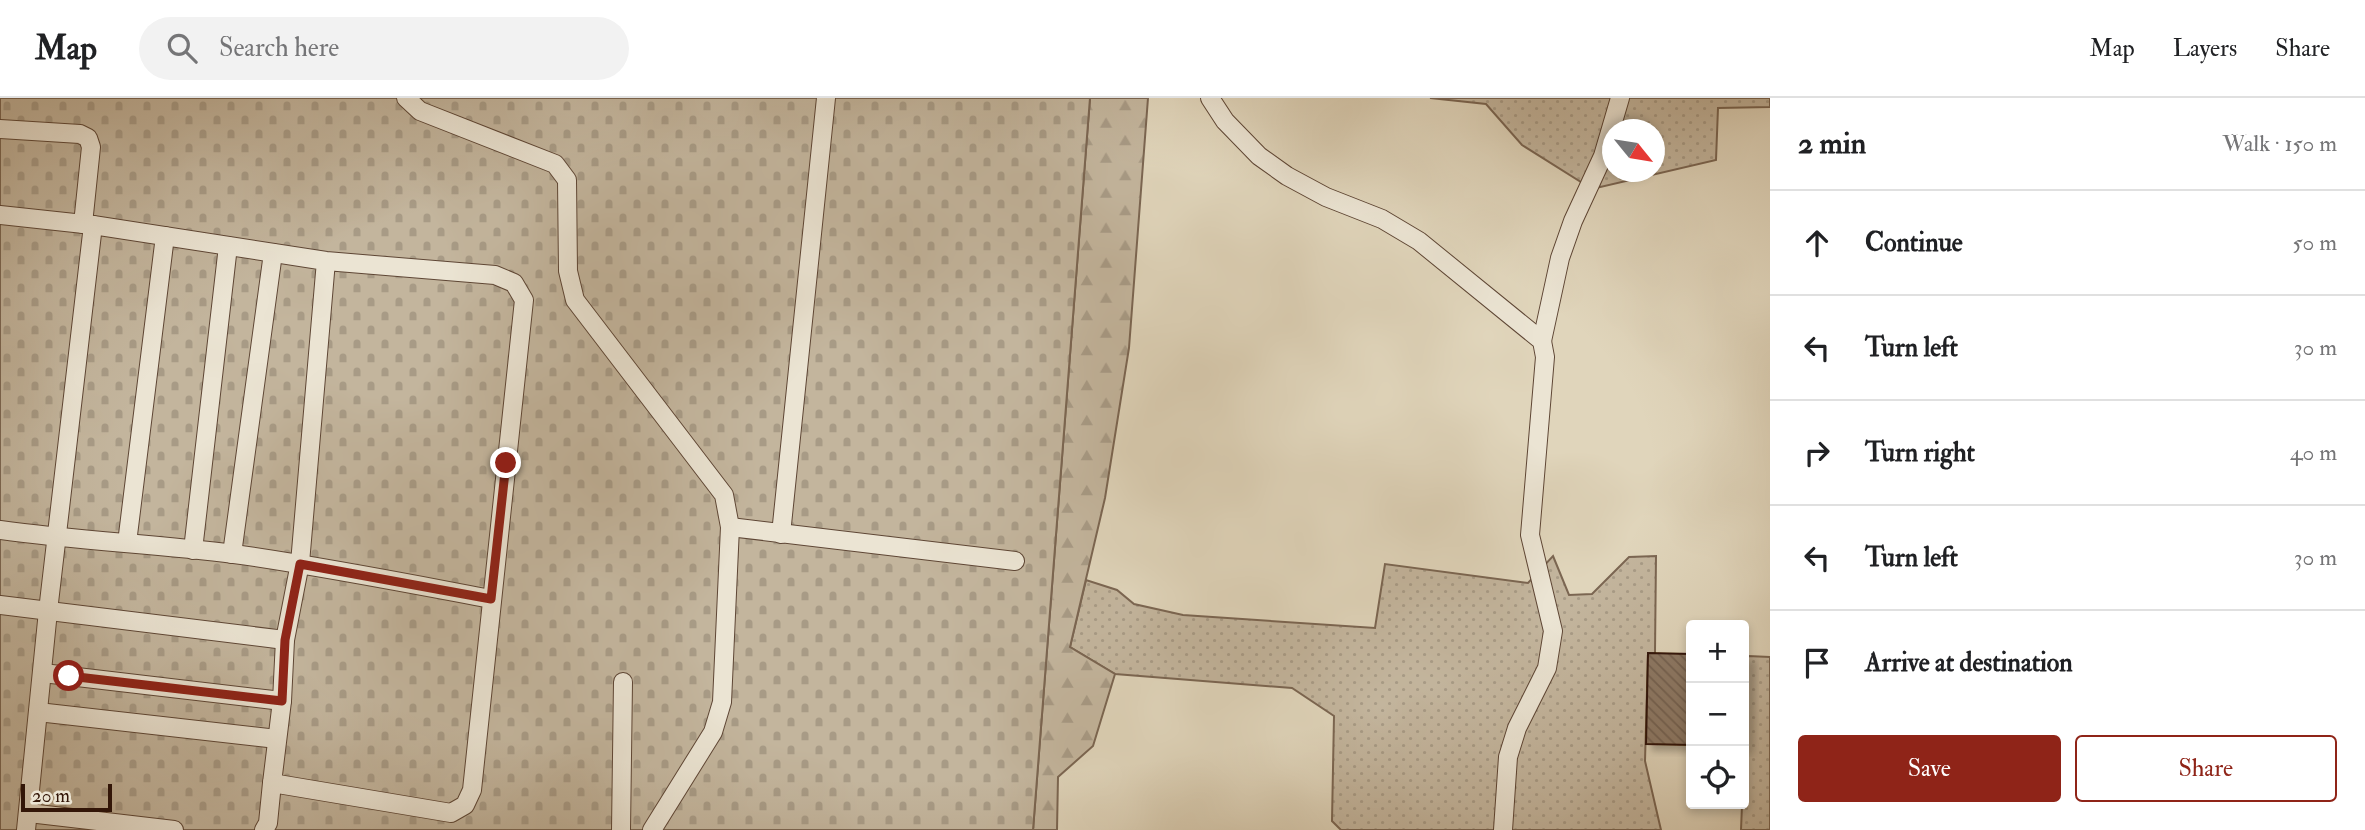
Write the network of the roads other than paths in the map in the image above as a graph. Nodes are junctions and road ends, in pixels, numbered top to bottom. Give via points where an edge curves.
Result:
1 (406, 98) edge
2 (826, 98) edge
3 (1210, 98) edge
4 (1620, 98) edge
5 (0, 130) edge
6 (0, 215) edge
7 (88, 225) junction
8 (165, 236) junction
9 (228, 246) junction
10 (273, 253) junction
11 (326, 261) junction
12 (1542, 341) junction
13 (730, 527) junction
14 (0, 530) edge
15 (781, 534) junction
16 (57, 538) junction
17 (127, 543) junction
18 (193, 550) junction
19 (232, 554) junction
20 (1015, 561) dead end
21 (300, 564) junction
22 (491, 599) junction
23 (0, 605) edge
24 (48, 611) junction
25 (285, 640) junction
26 (43, 673) junction
27 (623, 682) dead end
28 (282, 701) junction
29 (38, 712) junction
30 (277, 739) junction
31 (272, 783) junction
32 (27, 821) edge
33 (174, 830) edge
34 (264, 830) edge
35 (621, 830) edge
36 (652, 830) edge
37 (1503, 830) edge

1 - 13 lane via 420,111 555,164 567,180 568,271 575,300 724,495
2 - 15 lane
3 - 12 lane via 1224,121 1259,156 1326,197 1382,219 1419,242
4 - 12 lane via 1603,156 1560,258
5 - 7 lane via 88,138
6 - 7 lane
7 - 8 lane
7 - 16 lane
8 - 9 lane
8 - 17 lane
9 - 10 lane
9 - 18 lane
10 - 11 lane
10 - 19 lane
11 - 21 lane
11 - 22 lane via 495,275 514,283 524,300
12 - 37 lane via 1545,357 1530,535 1553,631 1547,668 1508,757
13 - 15 lane
13 - 36 lane via 722,702 713,732
14 - 16 lane
15 - 20 lane
16 - 17 lane
16 - 24 lane
17 - 18 lane
18 - 19 lane
19 - 21 lane
21 - 22 lane
21 - 25 lane
22 - 31 lane via 472,790 465,805 450,813
23 - 24 lane
24 - 25 lane
24 - 26 lane
25 - 28 lane
26 - 28 lane
26 - 29 lane
27 - 35 lane
28 - 30 lane
29 - 30 lane
29 - 32 lane
30 - 31 lane
31 - 34 lane
32 - 33 lane

